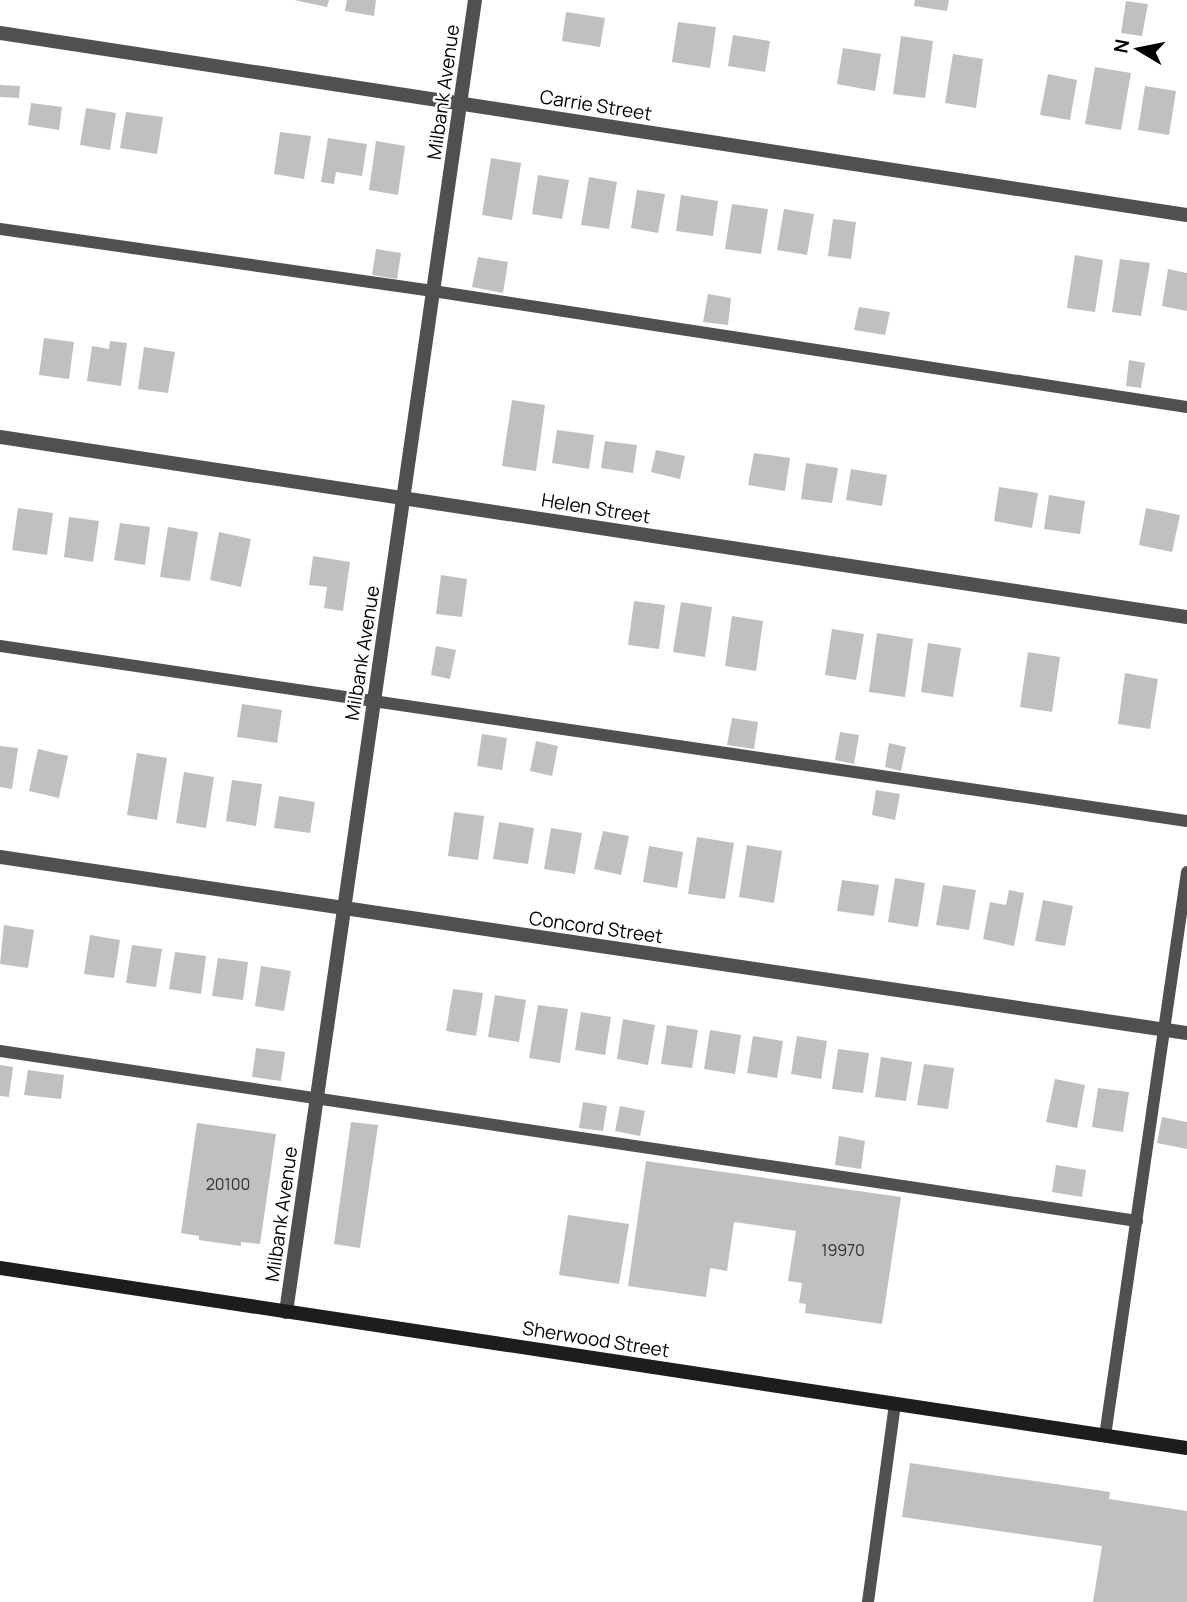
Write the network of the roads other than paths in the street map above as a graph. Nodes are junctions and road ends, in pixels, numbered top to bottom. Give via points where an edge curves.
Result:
1 (475, 0) edge
2 (0, 33) edge
3 (460, 104) junction
4 (1187, 215) edge
5 (0, 229) edge
6 (433, 291) junction
7 (1187, 407) edge
8 (0, 437) edge
9 (405, 498) junction
10 (1187, 617) edge
11 (0, 646) edge
12 (374, 702) junction
13 (1187, 821) edge
14 (0, 857) edge
15 (1187, 872) edge
16 (344, 909) junction
17 (1165, 1031) junction
18 (1187, 1033) edge
19 (0, 1051) edge
20 (317, 1098) junction
21 (1137, 1221) junction
22 (0, 1268) edge
23 (286, 1312) junction
24 (895, 1404) junction
25 (1105, 1436) junction
26 (1187, 1448) edge
27 (868, 1602) edge

1 - 3 street, Milbank Avenue
2 - 3 street, Carrie Street
3 - 4 street, Carrie Street
3 - 6 street, Milbank Avenue
5 - 6 lane
6 - 7 lane
6 - 9 street, Milbank Avenue
8 - 9 street, Helen Street
9 - 10 street, Helen Street
9 - 12 street, Milbank Avenue
11 - 12 lane
12 - 13 lane
12 - 16 street, Milbank Avenue
14 - 16 street, Concord Street
15 - 17 lane
16 - 17 street, Concord Street
16 - 20 street, Milbank Avenue
17 - 18 street, Concord Street
17 - 21 lane
19 - 20 lane
20 - 21 lane
20 - 23 street, Milbank Avenue
21 - 25 lane
22 - 23 street, Sherwood Street
23 - 24 street, Sherwood Street
24 - 25 street, Sherwood Street
24 - 27 lane
25 - 26 street, Sherwood Street

